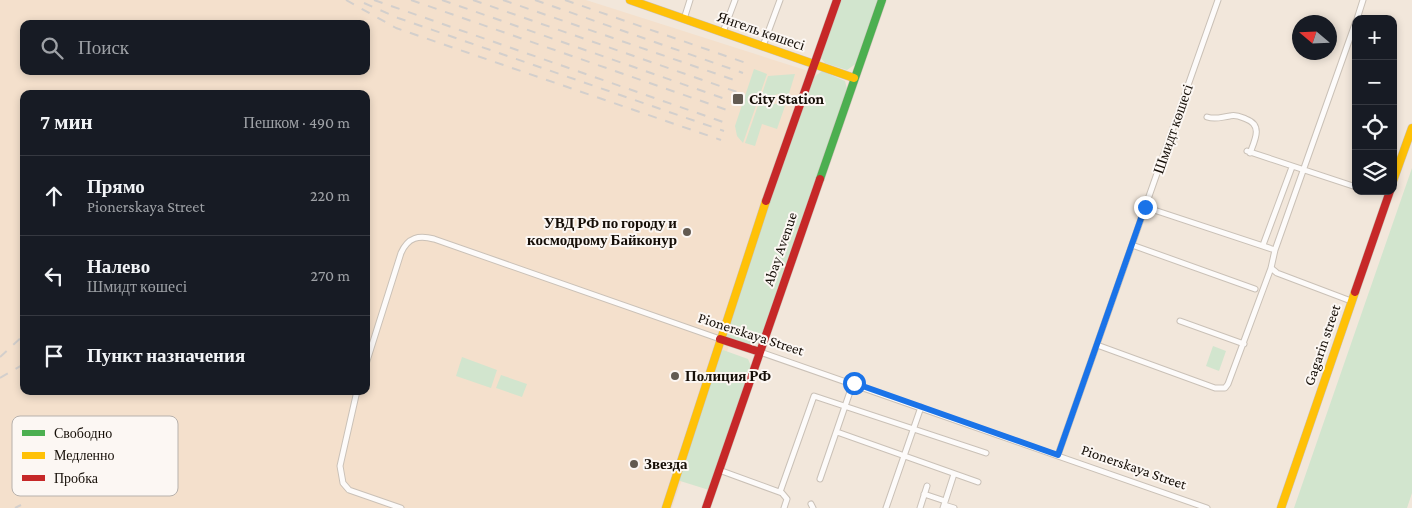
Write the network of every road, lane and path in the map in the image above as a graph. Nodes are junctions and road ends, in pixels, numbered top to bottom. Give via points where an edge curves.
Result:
1 (630, 0) edge
2 (690, 0) edge
3 (735, 0) edge
4 (780, 0) edge
5 (837, 0) edge
6 (882, 0) edge
7 (1218, 0) edge
8 (1363, 0) edge
9 (654, 4) edge
10 (1358, 15) edge
11 (684, 19) junction
12 (723, 32) junction
13 (1352, 32) edge
14 (763, 46) junction
15 (814, 64) junction
16 (854, 78) junction
17 (1207, 117) dead end
18 (1412, 128) edge
19 (1292, 167) junction
20 (1397, 170) edge
21 (1304, 171) junction
22 (1352, 186) edge
23 (1389, 195) edge
24 (1145, 207) junction
25 (1132, 245) junction
26 (1263, 245) junction
27 (1275, 250) junction
28 (1272, 268) junction
29 (1255, 289) dead end
30 (1351, 301) junction
31 (1180, 321) dead end
32 (720, 339) junction
33 (1244, 344) junction
34 (1097, 345) junction
35 (370, 352) edge
36 (760, 352) junction
37 (854, 383) junction
38 (357, 395) edge
39 (845, 407) junction
40 (921, 407) junction
41 (914, 429) junction
42 (837, 432) junction
43 (986, 453) dead end
44 (1058, 455) junction
45 (905, 456) junction
46 (719, 470) junction
47 (954, 474) junction
48 (820, 479) dead end
49 (978, 482) dead end
50 (927, 486) dead end
51 (780, 492) junction
52 (924, 494) junction
53 (944, 504) edge
54 (401, 508) edge
55 (666, 508) edge
56 (706, 508) edge
57 (784, 508) edge
58 (886, 508) edge
59 (920, 508) edge
60 (954, 508) edge
61 (1207, 508) edge
62 (1281, 508) edge

1 - 9 main road, Янгель көшесі
2 - 11 street
3 - 12 street
4 - 14 street
5 - 15 main road, Abay Avenue
6 - 16 main road, Abay Avenue
7 - 24 street, Шмидт көшесі
8 - 10 street
9 - 11 main road, Янгель көшесі
11 - 12 main road, Янгель көшесі
12 - 14 main road, Янгель көшесі
13 - 21 street
14 - 15 main road, Янгель көшесі
15 - 16 main road, Янгель көшесі
15 - 32 main road, Abay Avenue
16 - 36 main road, Abay Avenue
17 - 19 street via 1219,119 1236,115 1251,121 1257,131 1249,152
18 - 20 main road
19 - 21 street
19 - 26 street
21 - 22 street
21 - 27 street
23 - 30 main road, Gagarin street
24 - 25 street, Шмидт көшесі
24 - 26 street
25 - 29 street
25 - 34 street, Шмидт көшесі
26 - 27 street
27 - 28 street
28 - 30 street via 1276,273
28 - 33 street
30 - 62 main road, Gagarin street
31 - 33 street
32 - 35 street, Pionerskaya Street via 419,237 408,242 402,252
32 - 36 main road, Pionerskaya Street
32 - 55 main road, Abay Avenue
33 - 34 street via 1228,384 1220,389
34 - 44 street, Шмидт көшесі
36 - 37 street, Pionerskaya Street
36 - 46 main road, Abay Avenue
37 - 39 street
37 - 40 street, Pionerskaya Street
38 - 54 street via 340,466 342,483 348,490
39 - 41 street
39 - 42 street
39 - 51 street via 814,396
40 - 41 street
40 - 44 street, Pionerskaya Street
41 - 43 street
41 - 45 street
42 - 45 street
42 - 48 street
44 - 61 street, Pionerskaya Street
45 - 47 street
45 - 58 street
46 - 51 street
46 - 56 main road, Abay Avenue
47 - 49 street
47 - 53 street
50 - 52 street
51 - 57 street via 787,500
52 - 53 street
52 - 59 street
53 - 60 street

